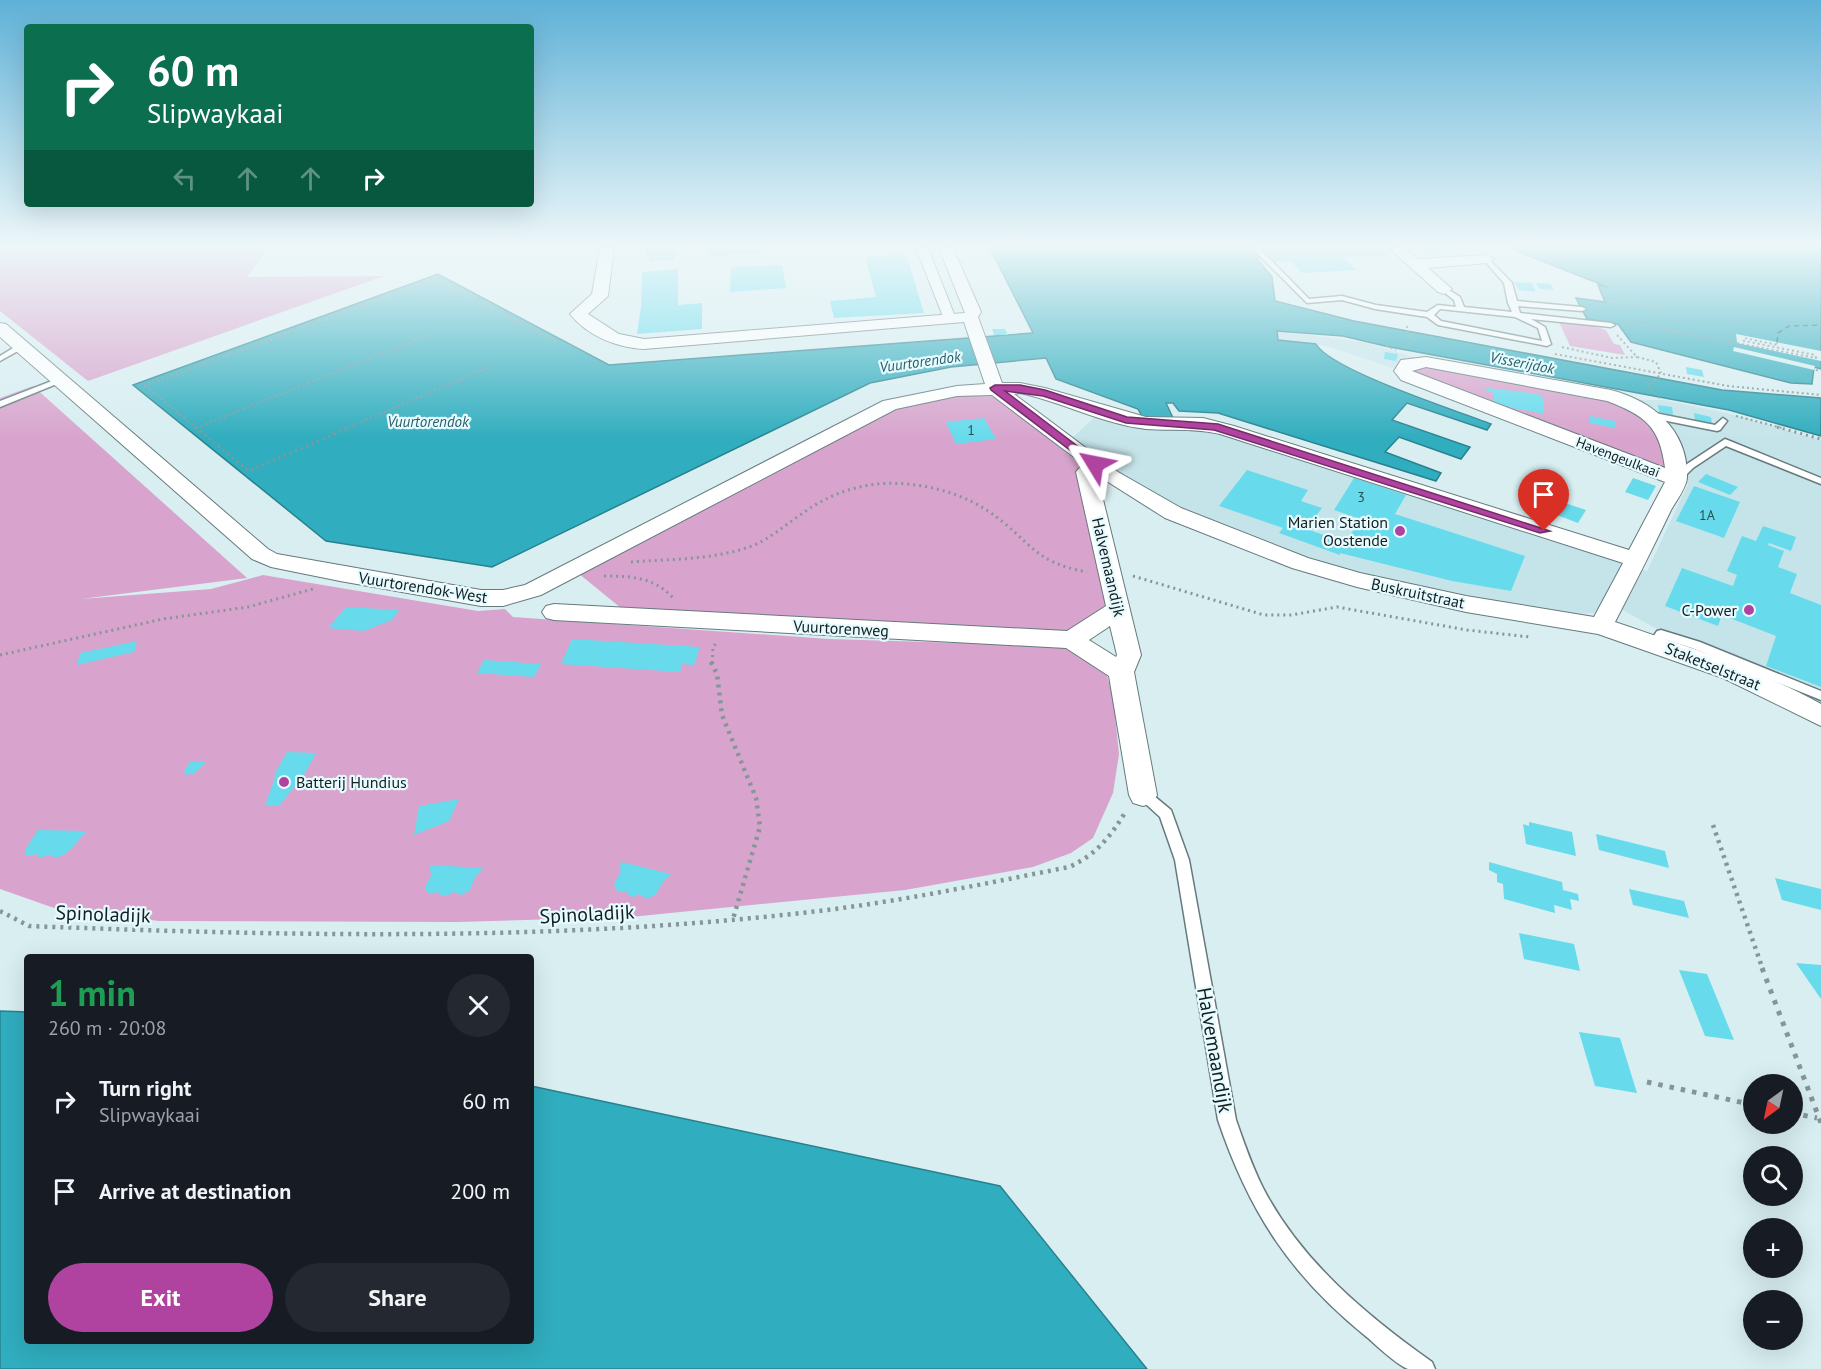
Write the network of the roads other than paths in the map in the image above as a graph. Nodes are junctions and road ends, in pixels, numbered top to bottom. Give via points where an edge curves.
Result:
1 (581, 312) edge
2 (947, 312) edge
3 (973, 312) edge
4 (1408, 312) edge
5 (1432, 312) edge
6 (1492, 312) edge
7 (1516, 312) edge
8 (1429, 315) junction
9 (1517, 315) junction
10 (970, 318) junction
11 (950, 319) junction
12 (1611, 325) road end
13 (0, 328) edge
14 (21, 347) junction
15 (0, 359) edge
16 (60, 381) junction
17 (995, 388) junction
18 (0, 404) edge
19 (1659, 408) junction
20 (1723, 421) dead end
21 (1095, 464) junction
22 (1677, 479) junction
23 (1821, 481) edge
24 (1635, 559) junction
25 (1119, 609) junction
26 (554, 612) dead end
27 (1602, 626) junction
28 (1071, 640) junction
29 (1655, 643) junction
30 (1121, 672) junction
31 (1821, 696) edge
32 (1821, 716) edge
33 (1143, 795) joint
34 (1425, 1369) edge

1 - 11 street via 578,314 614,338 644,344
2 - 11 street
3 - 10 street
4 - 8 lane
5 - 8 lane
6 - 9 lane
7 - 9 lane
8 - 9 lane via 1438,323 1547,344 1540,327
9 - 12 lane
10 - 11 street
10 - 17 street
13 - 14 street, Vuurtorendok-West
14 - 15 lane
14 - 16 street, Vuurtorendok-West
16 - 17 street, Vuurtorendok-West via 271,560 481,598 520,595 559,577 890,405 957,391
16 - 18 lane
17 - 21 street, Buskruitstraat
17 - 24 street, Vuurtorendok-West via 1045,393 1126,420 1203,424 1227,430
19 - 20 lane via 1716,428
19 - 22 street, Havengeulkaai via 1673,447
19 - 22 street, Havengeulkaai via 1426,362 1407,364 1403,371 1407,376
21 - 25 street, Halvemaandijk via 1086,472
21 - 27 street, Buskruitstraat via 1173,513 1300,563 1356,580 1466,604
22 - 23 lane via 1725,442
22 - 24 street
24 - 27 street
25 - 28 street
25 - 30 street, Halvemaandijk via 1129,655
26 - 28 street, Vuurtorenweg
27 - 29 street, Staketselstraat
28 - 30 street
29 - 31 lane via 1661,634
29 - 32 street, Staketselstraat via 1763,685
30 - 33 street, Halvemaandijk
33 - 34 lane, Halvemaandijk via 1166,814 1182,860 1227,1120 1259,1201 1312,1275 1374,1332

